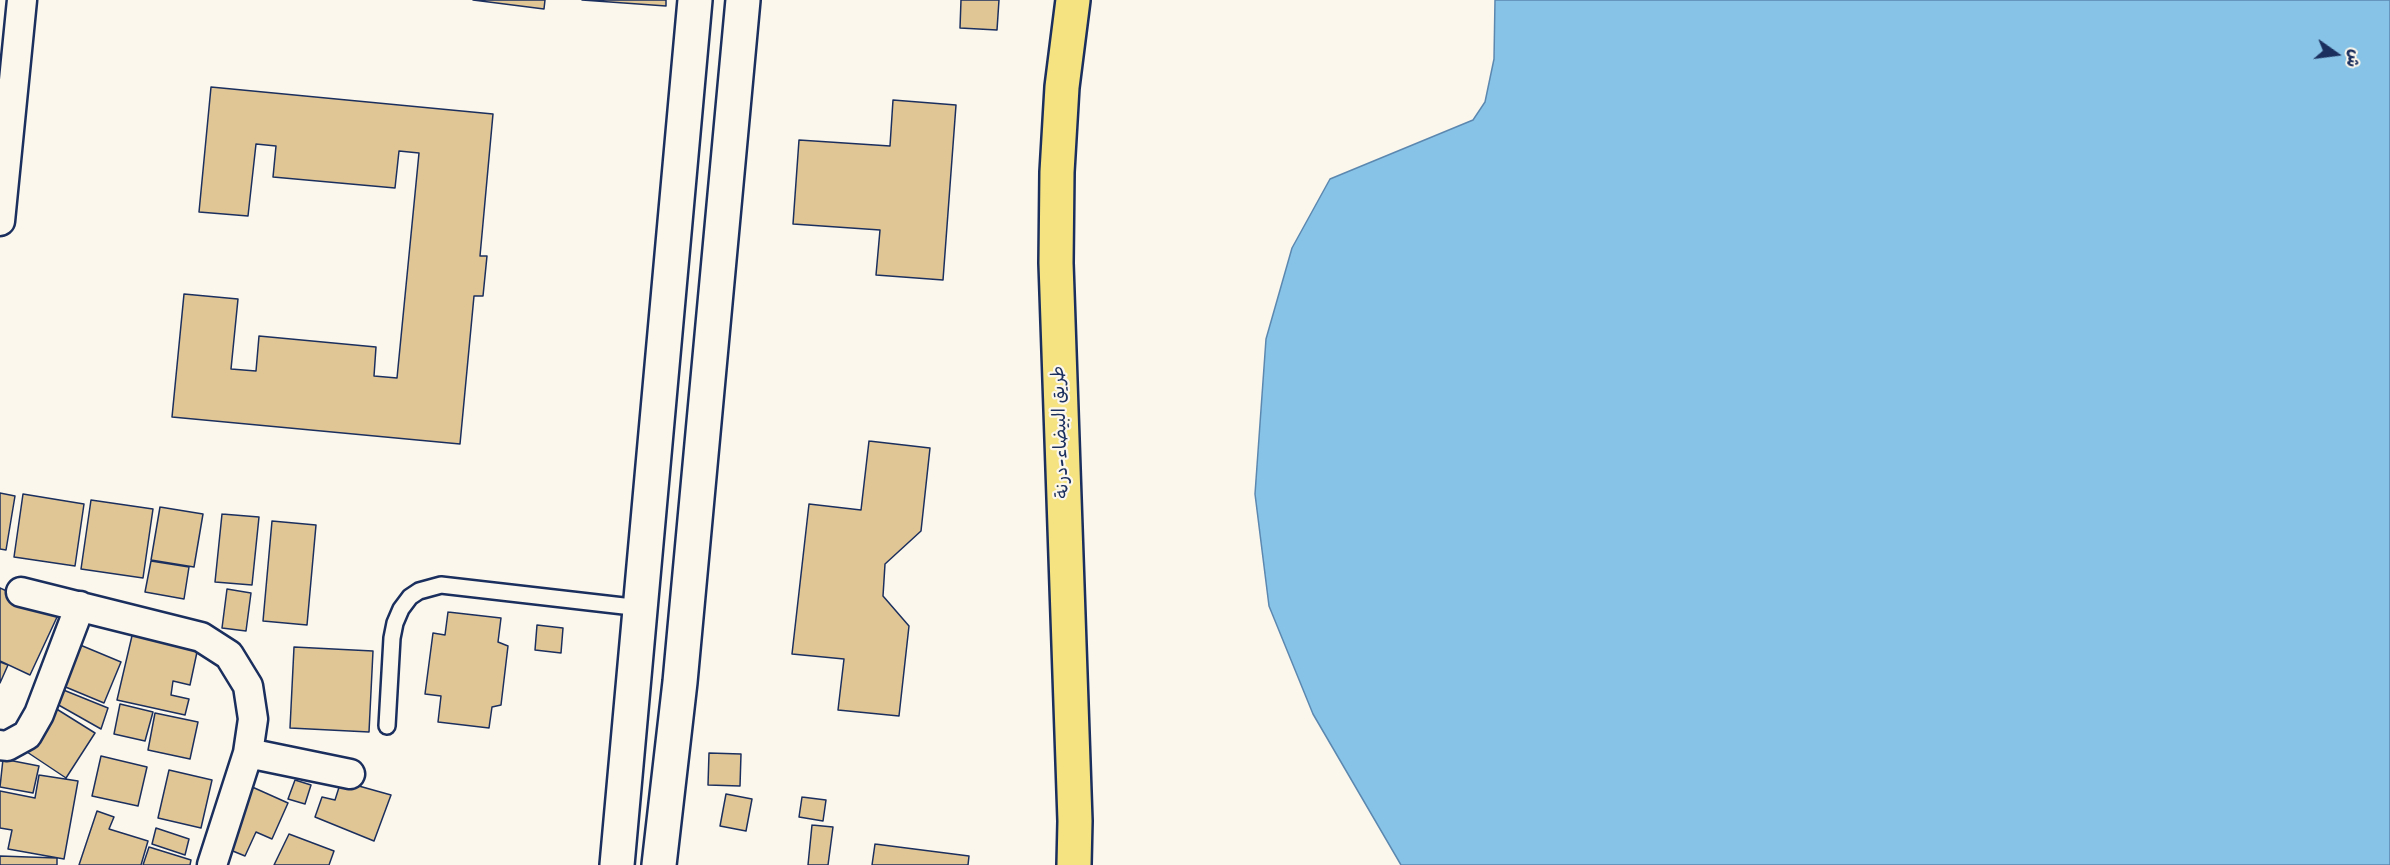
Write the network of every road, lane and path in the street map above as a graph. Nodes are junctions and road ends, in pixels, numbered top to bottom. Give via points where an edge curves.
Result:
1 (22, 0) edge
2 (695, 0) edge
3 (743, 0) edge
4 (1073, 0) edge
5 (0, 221) edge
6 (21, 592) dead end
7 (80, 606) junction
8 (641, 608) junction
9 (634, 678) junction
10 (680, 682) junction
11 (387, 726) dead end
12 (0, 745) edge
13 (248, 753) junction
14 (350, 774) dead end
15 (212, 865) edge
16 (617, 865) edge
17 (659, 865) edge
18 (1074, 865) edge

1 - 5 street
2 - 8 street
3 - 10 street
4 - 18 highway, طريق البيضاء-درنة via 1062,87 1056,263
6 - 7 street
7 - 12 street via 39,714 27,735 7,746
7 - 13 street via 201,637 229,655 248,686 253,719
8 - 9 street
8 - 11 lane via 441,585 419,591 410,597 395,623
9 - 10 street
9 - 16 street
10 - 17 street
13 - 14 street
13 - 15 street

